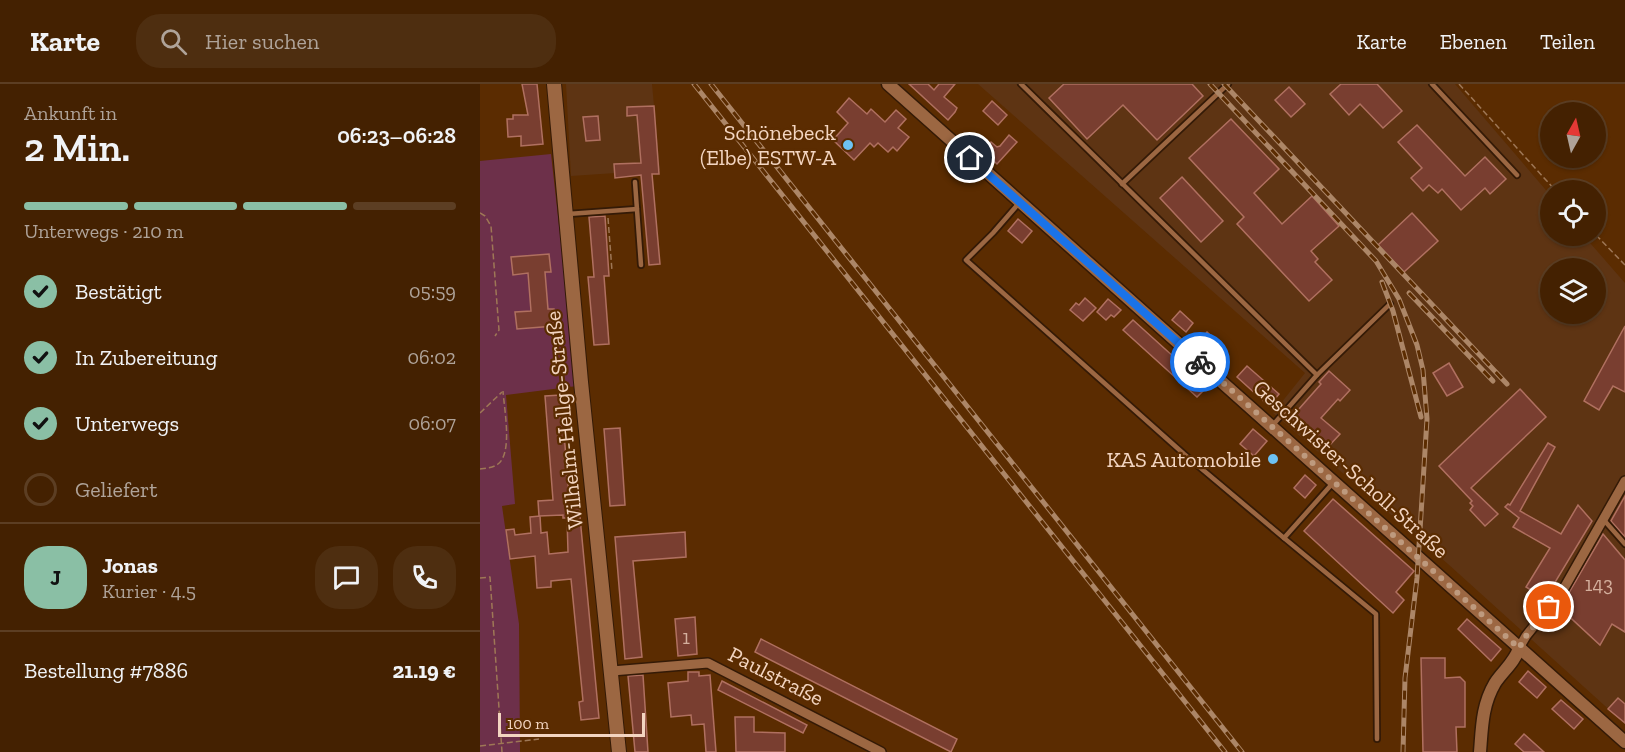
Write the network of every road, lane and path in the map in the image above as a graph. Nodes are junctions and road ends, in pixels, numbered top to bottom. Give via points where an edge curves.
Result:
1 (554, 84) edge
2 (888, 84) edge
3 (1021, 84) edge
4 (1228, 84) edge
5 (1432, 84) edge
6 (1459, 84) edge
7 (1517, 175) dead end
8 (1546, 180) edge
9 (635, 182) dead end
10 (1122, 184) junction
11 (1020, 202) junction
12 (637, 209) junction
13 (608, 211) junction
14 (480, 213) edge
15 (565, 214) junction
16 (1606, 245) edge
17 (641, 265) dead end
18 (1625, 265) edge
19 (612, 271) dead end
20 (1390, 304) dead end
21 (495, 336) dead end
22 (1317, 375) junction
23 (480, 413) edge
24 (1272, 426) junction
25 (480, 469) edge
26 (1334, 482) junction
27 (1625, 482) edge
28 (1603, 519) junction
29 (1284, 538) junction
30 (1625, 544) edge
31 (480, 578) edge
32 (1519, 648) junction
33 (612, 671) junction
34 (539, 739) dead end
35 (1377, 739) dead end
36 (1625, 742) edge
37 (501, 745) junction
38 (480, 746) edge
39 (502, 752) edge
40 (619, 752) edge
41 (881, 752) edge
42 (1480, 752) edge

1 - 15 main road, Wilhelm-Hellge-Straße
2 - 11 street, Geschwister-Scholl-Straße
3 - 10 lane
4 - 10 lane
5 - 7 lane
6 - 8 path
9 - 12 lane
10 - 22 lane
11 - 24 street, Geschwister-Scholl-Straße
11 - 29 lane via 966,260
12 - 13 lane
12 - 17 lane
13 - 15 lane
13 - 19 path
14 - 21 path via 491,226 499,330
15 - 33 main road, Wilhelm-Hellge-Straße
16 - 18 path
20 - 22 lane
22 - 24 lane
23 - 25 path via 503,391 507,449 499,464
24 - 26 street, Geschwister-Scholl-Straße
26 - 29 lane
26 - 32 street, Geschwister-Scholl-Straße
27 - 28 street
28 - 30 lane
28 - 32 street via 1563,590
29 - 35 lane via 1376,614
31 - 37 path via 490,577
32 - 36 street, Geschwister-Scholl-Straße
32 - 42 street via 1488,696
33 - 40 main road, Wilhelm-Hellge-Straße
33 - 41 street, Paulstraße via 708,663
34 - 37 path
37 - 38 path
37 - 39 path

